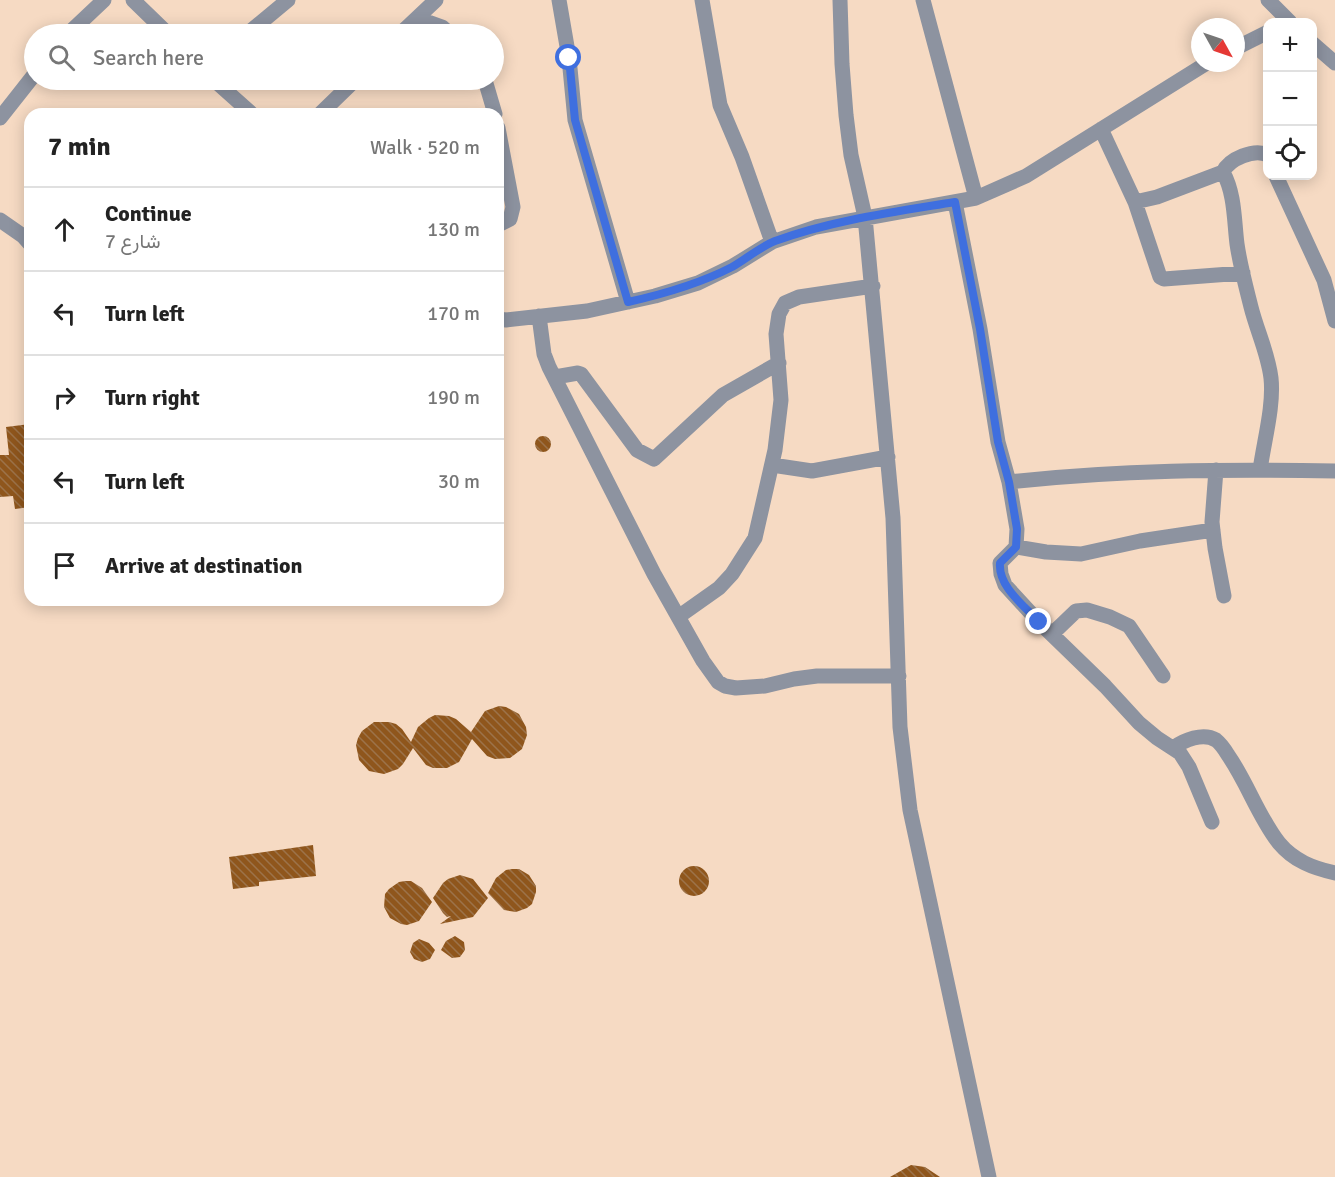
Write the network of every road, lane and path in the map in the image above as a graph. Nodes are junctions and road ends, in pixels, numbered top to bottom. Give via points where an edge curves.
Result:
1 (104, 0) edge
2 (132, 0) edge
3 (288, 0) edge
4 (436, 0) edge
5 (558, 0) edge
6 (702, 0) edge
7 (840, 0) edge
8 (923, 0) edge
9 (1268, 0) edge
10 (417, 18) junction
11 (1285, 18) edge
12 (79, 24) edge
13 (157, 24) edge
14 (259, 24) edge
15 (411, 24) edge
16 (434, 24) edge
17 (1263, 34) edge
18 (1245, 44) edge
19 (1317, 47) edge
20 (1335, 63) edge
21 (1193, 72) edge
22 (24, 88) edge
23 (225, 90) edge
24 (345, 90) edge
25 (488, 90) edge
26 (245, 108) edge
27 (326, 108) edge
28 (493, 108) edge
29 (0, 118) edge
30 (1101, 129) junction
31 (1263, 153) edge
32 (504, 163) edge
33 (1223, 172) junction
34 (1278, 180) edge
35 (976, 198) junction
36 (955, 202) junction
37 (1135, 202) junction
38 (865, 217) junction
39 (0, 220) edge
40 (504, 222) edge
41 (24, 237) edge
42 (772, 242) junction
43 (1243, 273) junction
44 (873, 286) junction
45 (628, 302) junction
46 (539, 316) junction
47 (504, 320) edge
48 (1335, 321) edge
49 (779, 363) junction
50 (555, 377) junction
51 (888, 457) junction
52 (772, 465) junction
53 (1216, 470) junction
54 (1260, 470) junction
55 (1335, 471) edge
56 (1009, 482) junction
57 (1213, 530) junction
58 (1016, 547) junction
59 (1224, 596) dead end
60 (678, 617) junction
61 (1052, 634) junction
62 (899, 676) junction
63 (1163, 676) dead end
64 (1173, 748) junction
65 (1212, 822) dead end
66 (1335, 873) edge
67 (989, 1177) edge

1 - 12 street
2 - 13 street
3 - 14 street
4 - 10 street
5 - 45 street via 575,120
6 - 42 street via 720,105
7 - 38 street via 847,125
8 - 35 street
9 - 11 street
10 - 15 street
10 - 16 street
17 - 18 street
19 - 20 street
21 - 30 street
22 - 29 street
23 - 26 street
24 - 27 street
25 - 28 street
30 - 35 street via 1026,176
30 - 37 street
31 - 33 street via 1233,160
32 - 40 street via 513,207 510,219
33 - 37 street
33 - 43 street via 1230,189
34 - 48 street via 1324,280
35 - 36 street
36 - 38 street
36 - 56 street via 998,442
37 - 43 street via 1160,277
38 - 42 street via 816,227
38 - 44 street
39 - 41 street
42 - 45 street via 698,283
43 - 54 street via 1271,379
44 - 49 street via 799,297 785,303 776,334
44 - 51 street
45 - 46 street
46 - 47 street
46 - 50 street via 544,354
49 - 50 street via 723,395 654,459 637,450 581,374
49 - 52 street via 781,400
50 - 60 street
51 - 52 street via 812,471
51 - 62 street
52 - 60 street via 755,538 744,558 719,588
53 - 54 street
53 - 56 street via 1076,475
53 - 57 street
54 - 55 street
56 - 58 street
57 - 58 street via 1081,554
57 - 59 street
58 - 61 street via 1000,563 1005,585
60 - 62 street via 713,676 725,686 765,686 817,676
61 - 63 street via 1076,611 1110,617 1129,626
61 - 64 street via 1139,723
62 - 67 street via 900,727 910,810
64 - 65 street via 1189,767
64 - 66 street via 1199,737 1218,741 1279,844 1307,866

